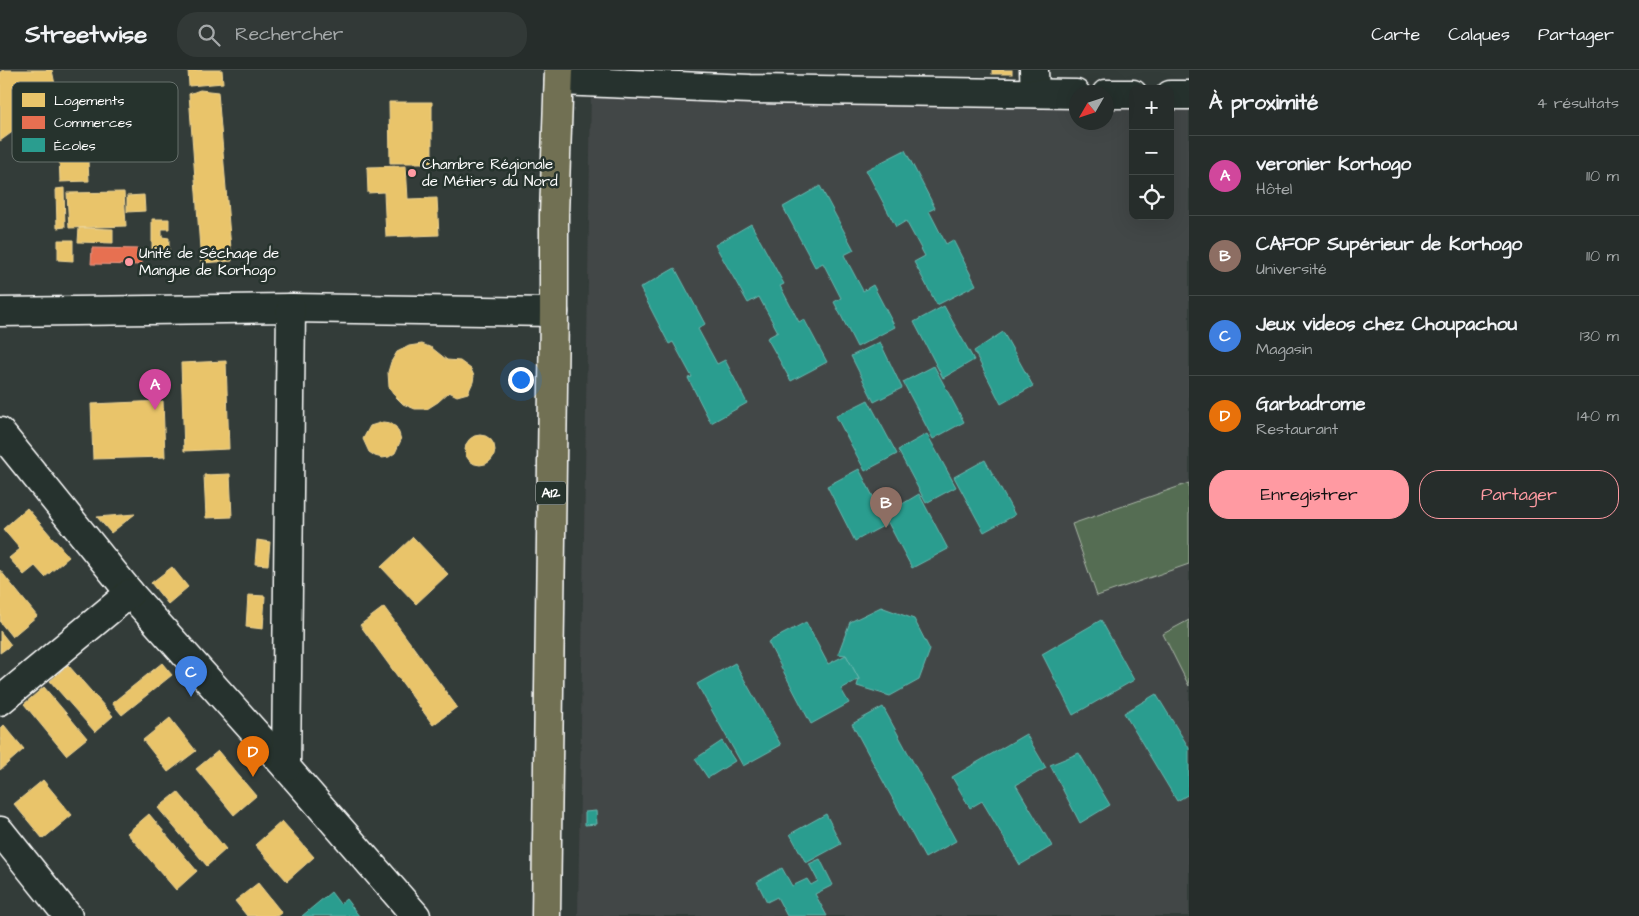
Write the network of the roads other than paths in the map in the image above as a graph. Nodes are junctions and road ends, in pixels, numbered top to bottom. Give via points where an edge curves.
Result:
1 (559, 76) edge
2 (1034, 81) edge
3 (1069, 92) edge
4 (1114, 94) edge
5 (1129, 94) edge
6 (1174, 95) edge
7 (1189, 95) edge
8 (291, 308) junction
9 (0, 312) edge
10 (554, 312) junction
11 (0, 432) edge
12 (130, 593) junction
13 (0, 701) edge
14 (286, 767) junction
15 (0, 832) edge
16 (60, 914) edge
17 (416, 916) edge
18 (546, 916) edge

1 - 2 street via 750,89
1 - 10 main road, A12
2 - 3 street
4 - 5 street
6 - 7 street
8 - 9 street
8 - 10 street
8 - 14 street
10 - 18 main road, A12
11 - 12 street
12 - 13 street
12 - 14 street
14 - 17 street
15 - 16 street

